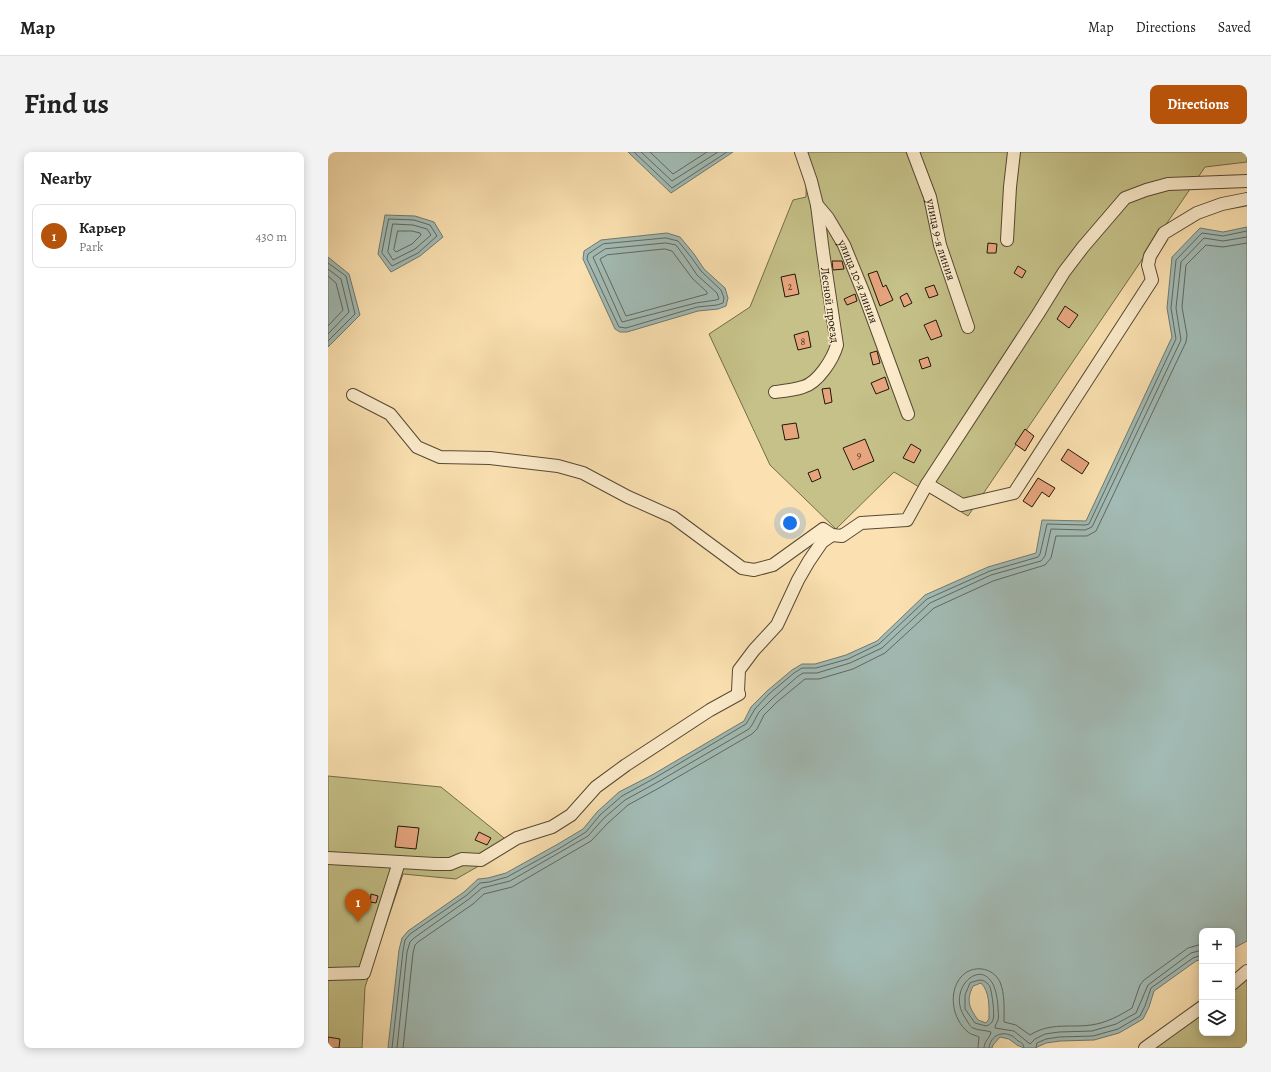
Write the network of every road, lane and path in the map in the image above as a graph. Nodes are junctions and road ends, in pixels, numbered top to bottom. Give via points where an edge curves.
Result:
1 (801, 152) edge
2 (913, 152) edge
3 (1014, 152) edge
4 (1247, 181) edge
5 (1247, 199) edge
6 (817, 205) junction
7 (1007, 240) dead end
8 (968, 327) dead end
9 (775, 392) dead end
10 (352, 395) dead end
11 (908, 414) dead end
12 (927, 484) junction
13 (832, 535) junction
14 (328, 858) edge
15 (399, 862) junction
16 (1247, 971) edge
17 (328, 974) edge
18 (1235, 981) edge
19 (1199, 1009) edge
20 (1145, 1048) edge

1 - 6 street, улица 10-я линия
2 - 8 street, улица 9-я линия via 930,197 940,245
3 - 7 street
4 - 12 street via 1168,184 1125,198 1064,272
5 - 12 street via 1197,213 1164,233 1150,256 1148,265 1152,280 1014,493 962,505
6 - 9 street, Лесной проезд via 837,345 828,364 810,384
6 - 11 street, улица 10-я линия via 844,245
10 - 13 street via 390,414 417,447 440,456 490,458 558,466 583,473 673,517 742,568 754,570 773,565 823,529
12 - 13 street via 907,520 861,523 842,536
13 - 15 street via 822,542 809,561 777,625 739,670 739,694 626,764 596,787 571,815 552,827 517,838 481,860 462,859 450,864
14 - 15 street
15 - 17 street via 364,973
16 - 18 street
19 - 20 street

